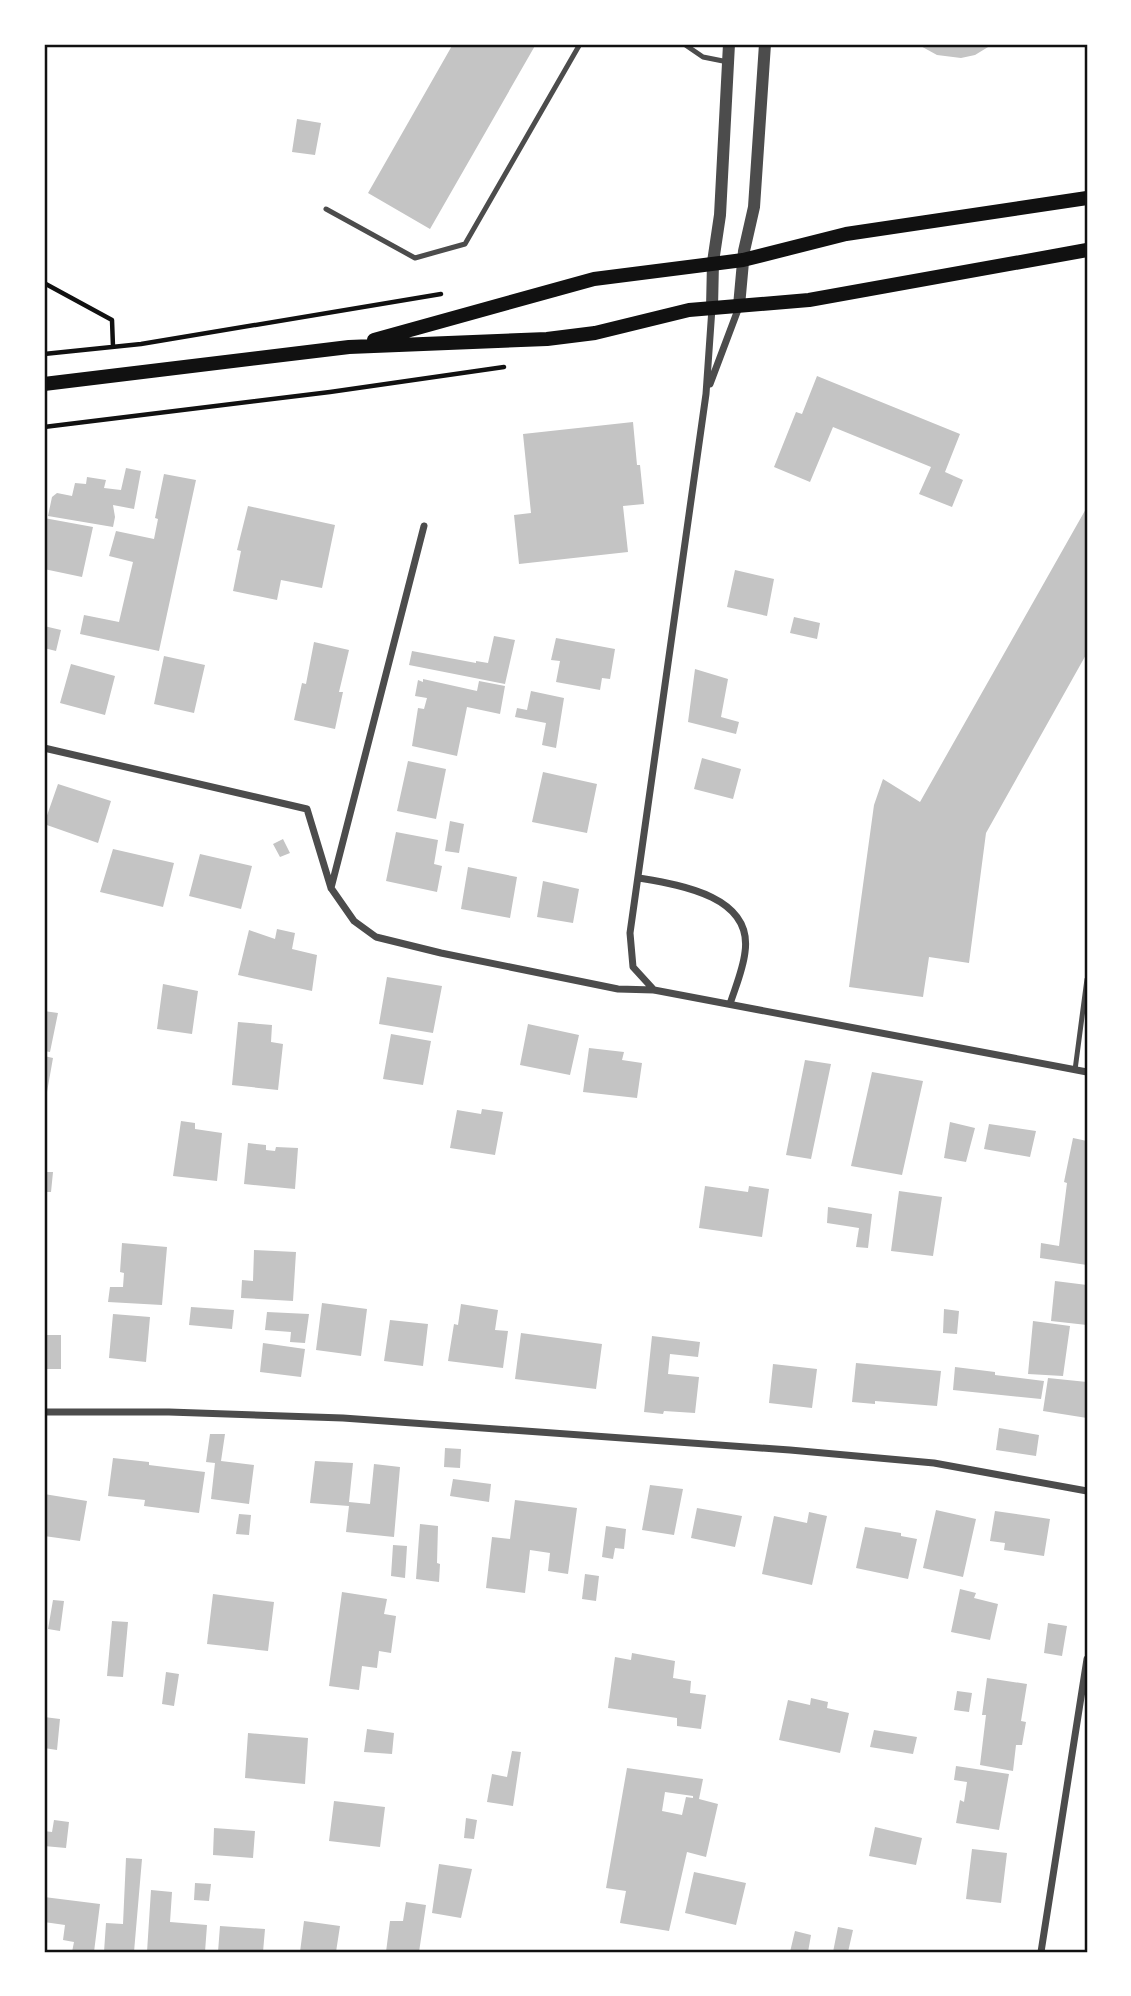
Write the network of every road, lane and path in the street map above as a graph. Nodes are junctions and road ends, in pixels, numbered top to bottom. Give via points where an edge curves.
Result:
1 (580, 44) edge
2 (684, 44) edge
3 (729, 44) edge
4 (765, 44) edge
5 (728, 62) junction
6 (1087, 198) edge
7 (326, 209) dead end
8 (1087, 250) edge
9 (743, 260) junction
10 (713, 262) junction
11 (44, 283) edge
12 (453, 292) dead end
13 (739, 306) junction
14 (712, 308) junction
15 (349, 346) junction
16 (113, 348) junction
17 (44, 354) edge
18 (512, 366) dead end
19 (44, 384) edge
20 (706, 394) junction
21 (44, 427) edge
22 (424, 526) dead end
23 (44, 748) edge
24 (639, 878) junction
25 (331, 888) junction
26 (1087, 979) edge
27 (654, 990) junction
28 (730, 1004) junction
29 (1075, 1070) junction
30 (1087, 1072) edge
31 (44, 1412) edge
32 (1087, 1491) edge
33 (1087, 1658) edge
34 (1041, 1952) edge

1 - 7 lane via 465,244 415,258
2 - 5 lane via 703,57
3 - 5 street
4 - 9 street via 754,207
5 - 10 street
6 - 9 main road via 846,234
8 - 13 main road via 854,293
9 - 10 main road
9 - 13 street
10 - 14 street
10 - 15 main road via 594,279
11 - 16 path via 112,320
12 - 16 path
13 - 14 main road
13 - 20 street
14 - 15 main road via 547,339
14 - 20 street
15 - 19 main road
16 - 17 path
18 - 21 path
20 - 24 street
22 - 25 street
23 - 25 street via 307,809
24 - 27 street via 630,933 633,967
24 - 28 street via 704,894 728,906 742,922 746,951
25 - 27 street via 354,921 376,937 618,989
26 - 29 lane
27 - 28 street
28 - 29 street
29 - 30 street
31 - 32 street via 343,1418 790,1450 934,1463
33 - 34 street

